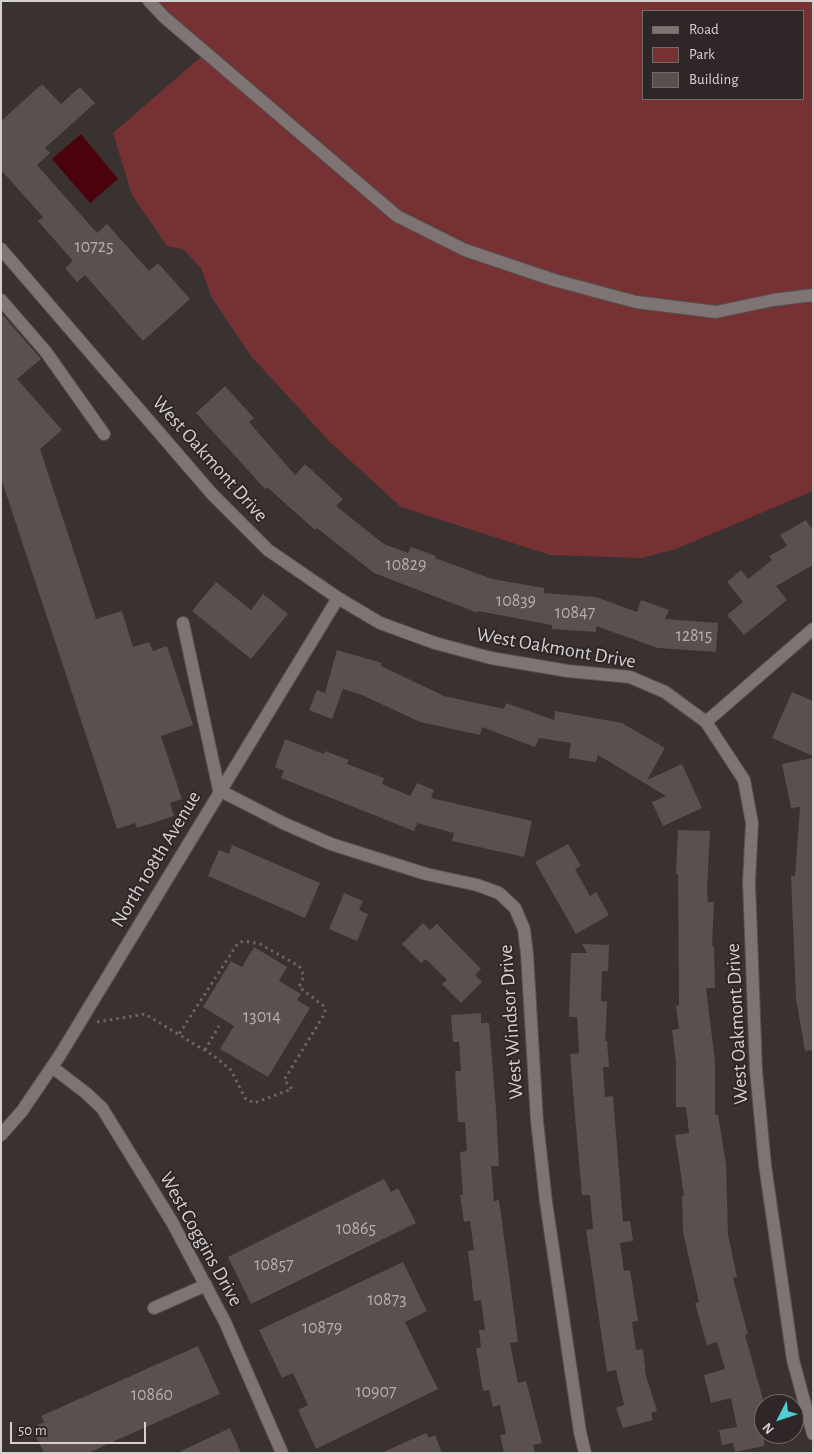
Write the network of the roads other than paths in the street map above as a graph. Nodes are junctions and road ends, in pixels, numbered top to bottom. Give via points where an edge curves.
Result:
1 (150, 1) edge
2 (1, 249) edge
3 (813, 295) edge
4 (1, 300) edge
5 (104, 434) dead end
6 (338, 598) junction
7 (183, 623) dead end
8 (813, 629) edge
9 (706, 722) junction
10 (219, 790) junction
11 (52, 1067) junction
12 (1, 1136) edge
13 (206, 1285) junction
14 (154, 1308) dead end
15 (813, 1434) edge
16 (282, 1453) edge
17 (585, 1453) edge

1 - 3 street via 164,17 398,216 464,250 554,280 636,302 716,312
2 - 6 street, West Oakmont Drive via 212,494 268,550
4 - 5 street via 46,352
6 - 9 street, West Oakmont Drive via 380,622 434,643 491,658 630,677 665,692
6 - 10 street, North 108th Avenue
7 - 10 street
8 - 9 street
9 - 15 street, West Oakmont Drive via 744,780 752,824 750,882 756,1070 765,1165 793,1360
10 - 11 street, North 108th Avenue
10 - 17 street, West Windsor Drive via 331,844 426,874 477,885 499,893 515,908 524,929 527,954 535,1101 546,1202
11 - 12 street, North 108th Avenue
11 - 13 street, West Coggins Drive via 102,1108 172,1222
13 - 14 street
13 - 16 street, West Coggins Drive

